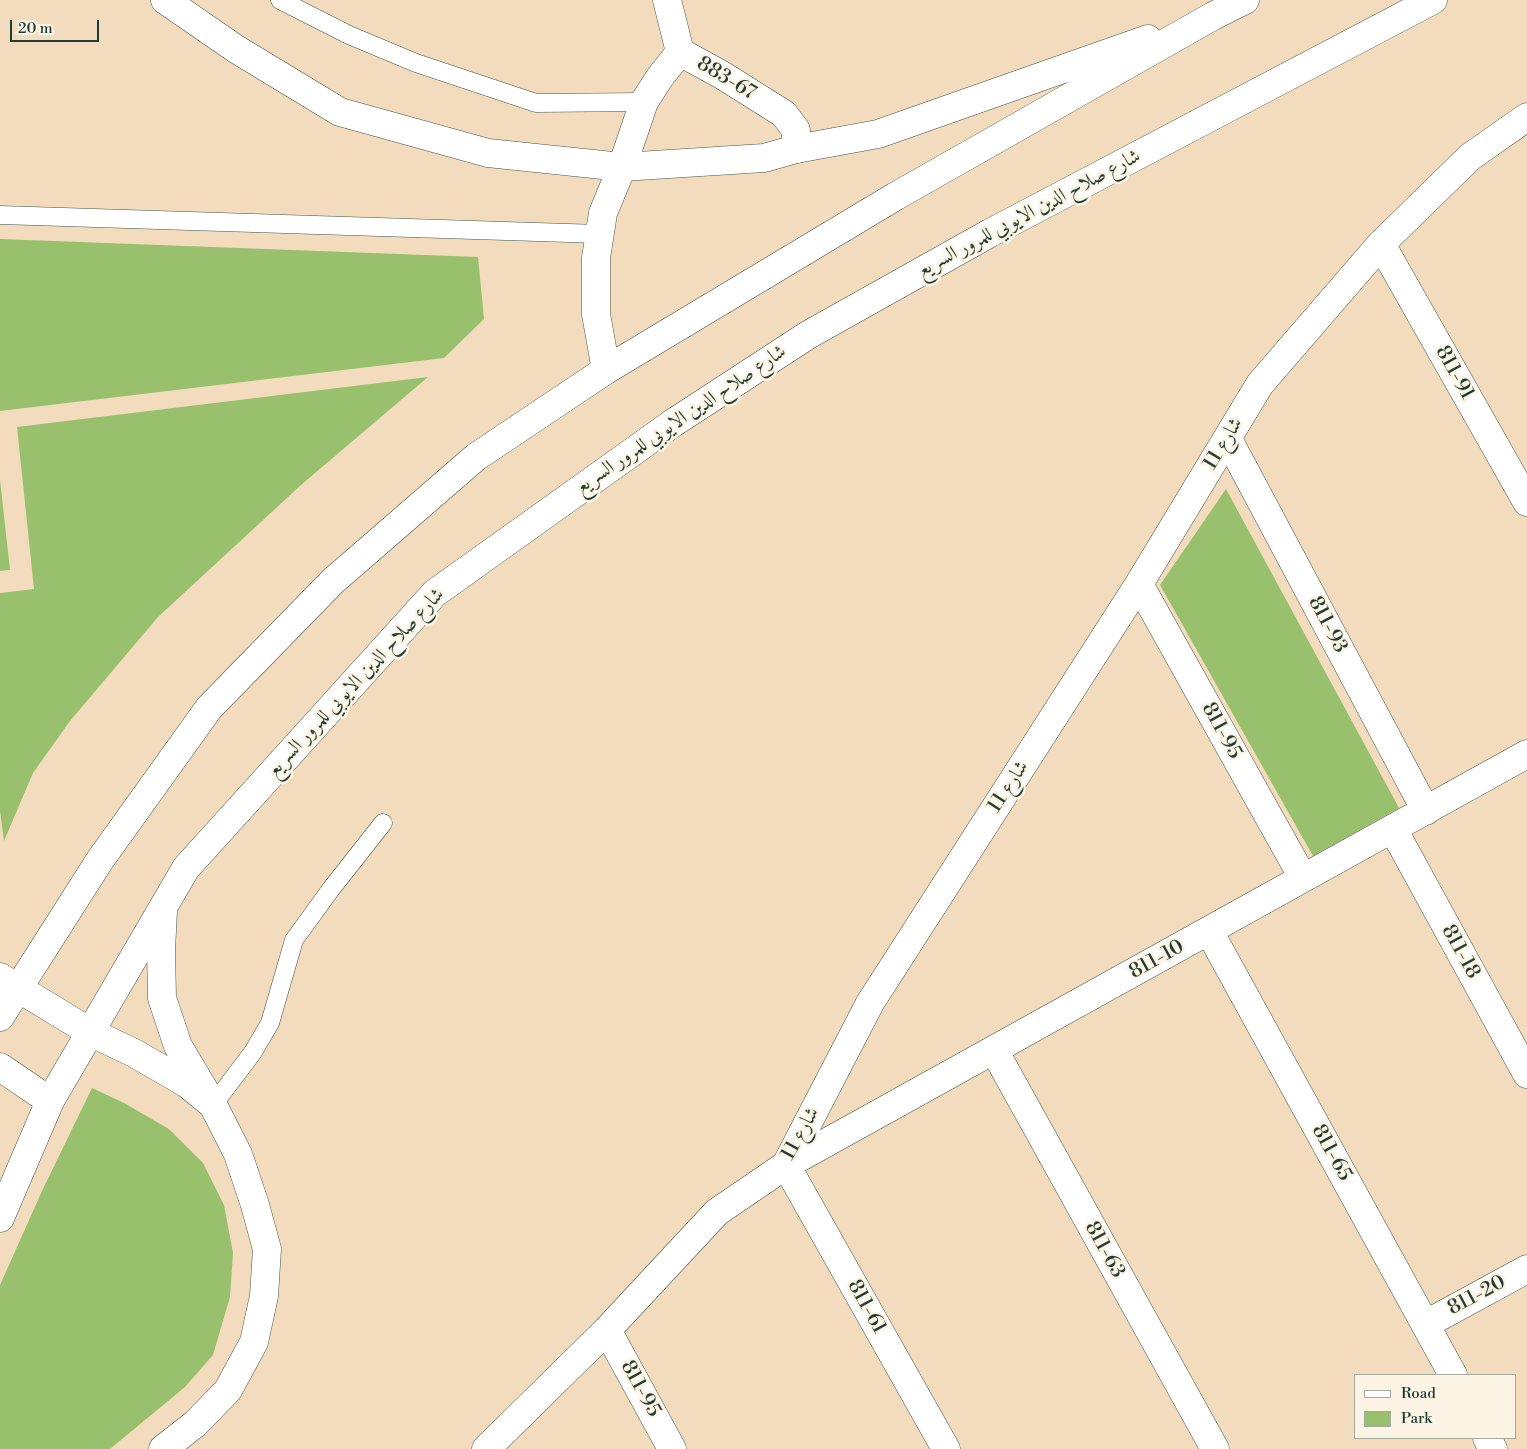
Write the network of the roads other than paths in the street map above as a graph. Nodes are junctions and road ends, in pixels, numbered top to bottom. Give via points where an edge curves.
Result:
1 (165, 0) edge
2 (280, 0) edge
3 (667, 0) edge
4 (1245, 0) edge
5 (1433, 0) edge
6 (1209, 8) edge
7 (680, 52) junction
8 (644, 102) junction
9 (1527, 117) edge
10 (796, 150) junction
11 (622, 167) junction
12 (0, 215) edge
13 (600, 234) junction
14 (1381, 244) junction
15 (606, 370) junction
16 (1228, 439) junction
17 (1527, 502) edge
18 (1140, 584) junction
19 (1527, 755) edge
20 (1426, 811) junction
21 (383, 824) dead end
22 (1393, 829) junction
23 (1303, 878) junction
24 (164, 905) junction
25 (1209, 931) junction
26 (9, 983) edge
27 (0, 1017) edge
28 (90, 1032) junction
29 (994, 1050) junction
30 (0, 1067) edge
31 (1527, 1074) edge
32 (50, 1101) junction
33 (213, 1105) junction
34 (786, 1165) junction
35 (0, 1218) edge
36 (1527, 1269) edge
37 (1426, 1324) junction
38 (607, 1330) junction
39 (1452, 1374) edge
40 (163, 1449) edge
41 (486, 1449) edge
42 (672, 1449) edge
43 (946, 1449) edge
44 (1215, 1449) edge

1 - 11 street via 236,49 340,112 488,153
2 - 8 lane via 349,35 416,63 536,103
3 - 7 street, 883-67
4 - 6 street
5 - 24 street, شارع صلاح الدين الايوبي للمرور السريع via 964,248 808,335 673,422 435,593 186,868
6 - 10 street via 878,134
6 - 15 street
7 - 8 street
7 - 10 street, 883-67 via 784,114 796,130
8 - 11 street
9 - 14 street, شارع 11 via 1470,157
10 - 11 street via 764,158
11 - 13 street via 603,213
12 - 13 lane
13 - 15 street via 596,258 596,314
14 - 16 street, شارع 11 via 1260,384
14 - 17 street, 811-91
15 - 26 street via 476,457 333,581 209,708
16 - 18 street, شارع 11
16 - 20 street, 811-93
18 - 23 street, 811-95
18 - 34 street, شارع 11 via 870,1003
19 - 20 street, 811-10
20 - 22 street, 811-10
21 - 33 lane via 294,940 270,1023 253,1052
22 - 23 street, 811-10
22 - 31 street, 811-18
23 - 25 street, 811-10
24 - 28 street, شارع صلاح الدين الايوبي للمرور السريع
24 - 33 street via 162,998 178,1046
25 - 29 street, 811-10
25 - 37 street, 811-65
26 - 27 street
26 - 28 street
28 - 32 street, شارع صلاح الدين الايوبي للمرور السريع
28 - 33 street via 186,1083
29 - 34 street, 811-10
29 - 44 street, 811-63
30 - 32 street
32 - 35 street, شارع صلاح الدين الايوبي للمرور السريع
33 - 40 street via 238,1154 256,1205 267,1249 264,1296 254,1342 228,1390 195,1424
34 - 38 street, شارع 11 via 717,1212
34 - 43 street, 811-61
36 - 37 street, 811-20
37 - 39 street, 811-65
38 - 41 street, شارع 11
38 - 42 street, 811-95

